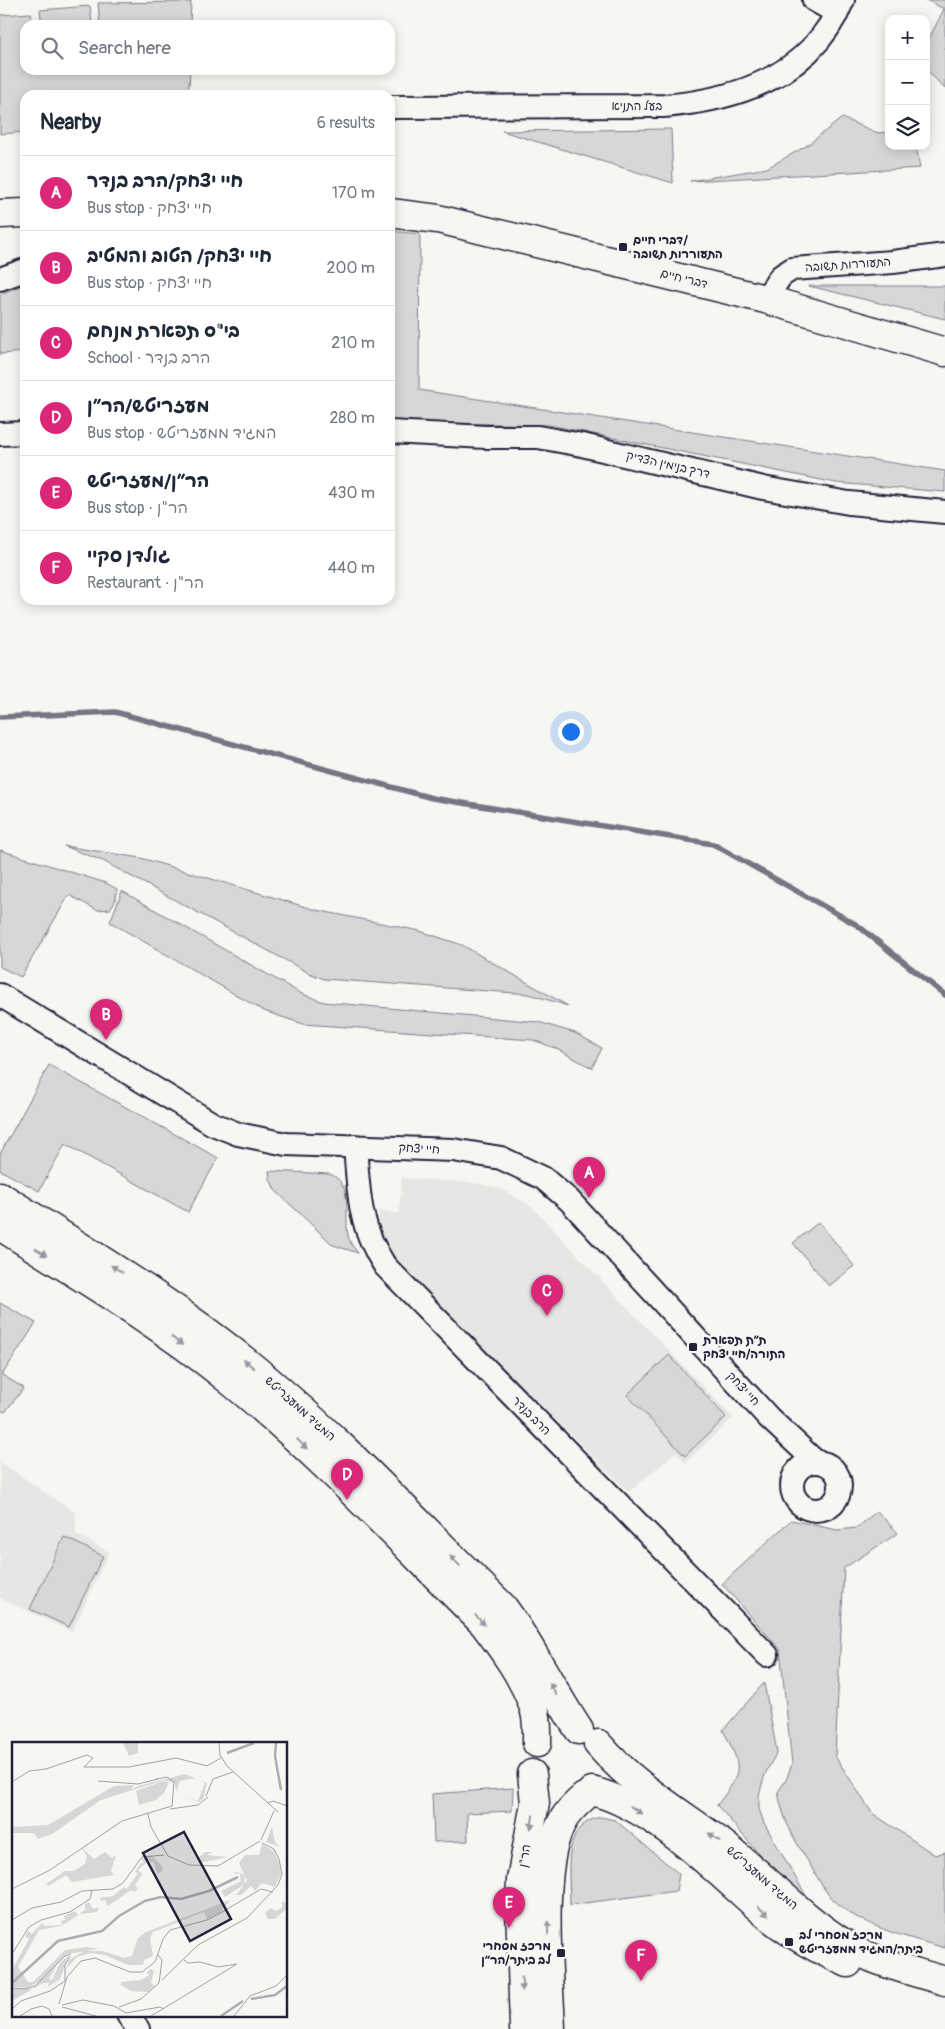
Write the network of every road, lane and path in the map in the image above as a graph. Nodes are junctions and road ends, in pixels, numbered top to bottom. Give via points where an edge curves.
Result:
1 (814, 0) edge
2 (840, 7) edge
3 (395, 107) edge
4 (395, 214) edge
5 (945, 255) edge
6 (765, 299) junction
7 (945, 352) edge
8 (395, 432) edge
9 (20, 433) edge
10 (0, 434) edge
11 (945, 512) edge
12 (0, 995) edge
13 (355, 1146) junction
14 (0, 1196) edge
15 (0, 1226) edge
16 (769, 1418) junction
17 (816, 1462) junction
18 (793, 1476) junction
19 (767, 1655) dead end
20 (589, 1737) junction
21 (537, 1743) junction
22 (532, 1774) junction
23 (588, 1794) junction
24 (945, 1982) edge
25 (129, 2016) edge
26 (138, 2029) edge
27 (524, 2029) edge
28 (552, 2029) edge

1 - 2 street
2 - 3 street, בעל התניא via 815,44 792,66 733,96 698,104
4 - 6 street, דברי חיים via 438,219
5 - 6 street, התעוררות תשובה via 792,269 781,276
6 - 7 street, דברי חיים
8 - 11 street, דרך בנימין הצדיק via 538,437 764,488 850,503
9 - 10 street
12 - 13 street, חיי יצחק via 213,1124 263,1141
13 - 16 street, חיי יצחק via 453,1150 501,1158 543,1178 569,1200
13 - 19 street, הרב בנדר via 361,1214 373,1247 390,1271
20 -> 14 street, המגיד ממעזריטש via 556,1696 524,1635 502,1607 306,1413 245,1361 163,1300
15 -> 21 street, המגיד ממעזריטש via 116,1298 229,1380 289,1431 484,1624 503,1649 535,1708
16 - 17 street, חיי יצחק
16 - 18 street, חיי יצחק via 789,1458
17 - 18 street via 803,1465
17 - 18 street via 830,1466 839,1478 840,1492 826,1509 811,1510 798,1504 792,1491
20 - 21 street via 556,1729
20 - 23 street via 604,1764 599,1783
24 -> 20 street, המגיד ממעזריטש via 886,1963 846,1945 821,1928 718,1840 617,1767
21 - 22 street via 530,1763
22 - 23 street via 536,1784 553,1798 574,1800
22 -> 27 street, הר"ן via 534,1803 520,1904
23 -> 24 street, המגיד ממעזריטש via 625,1802 666,1830 773,1920 811,1945 856,1966
28 -> 23 street via 548,1883 560,1826 571,1808
25 - 26 street

